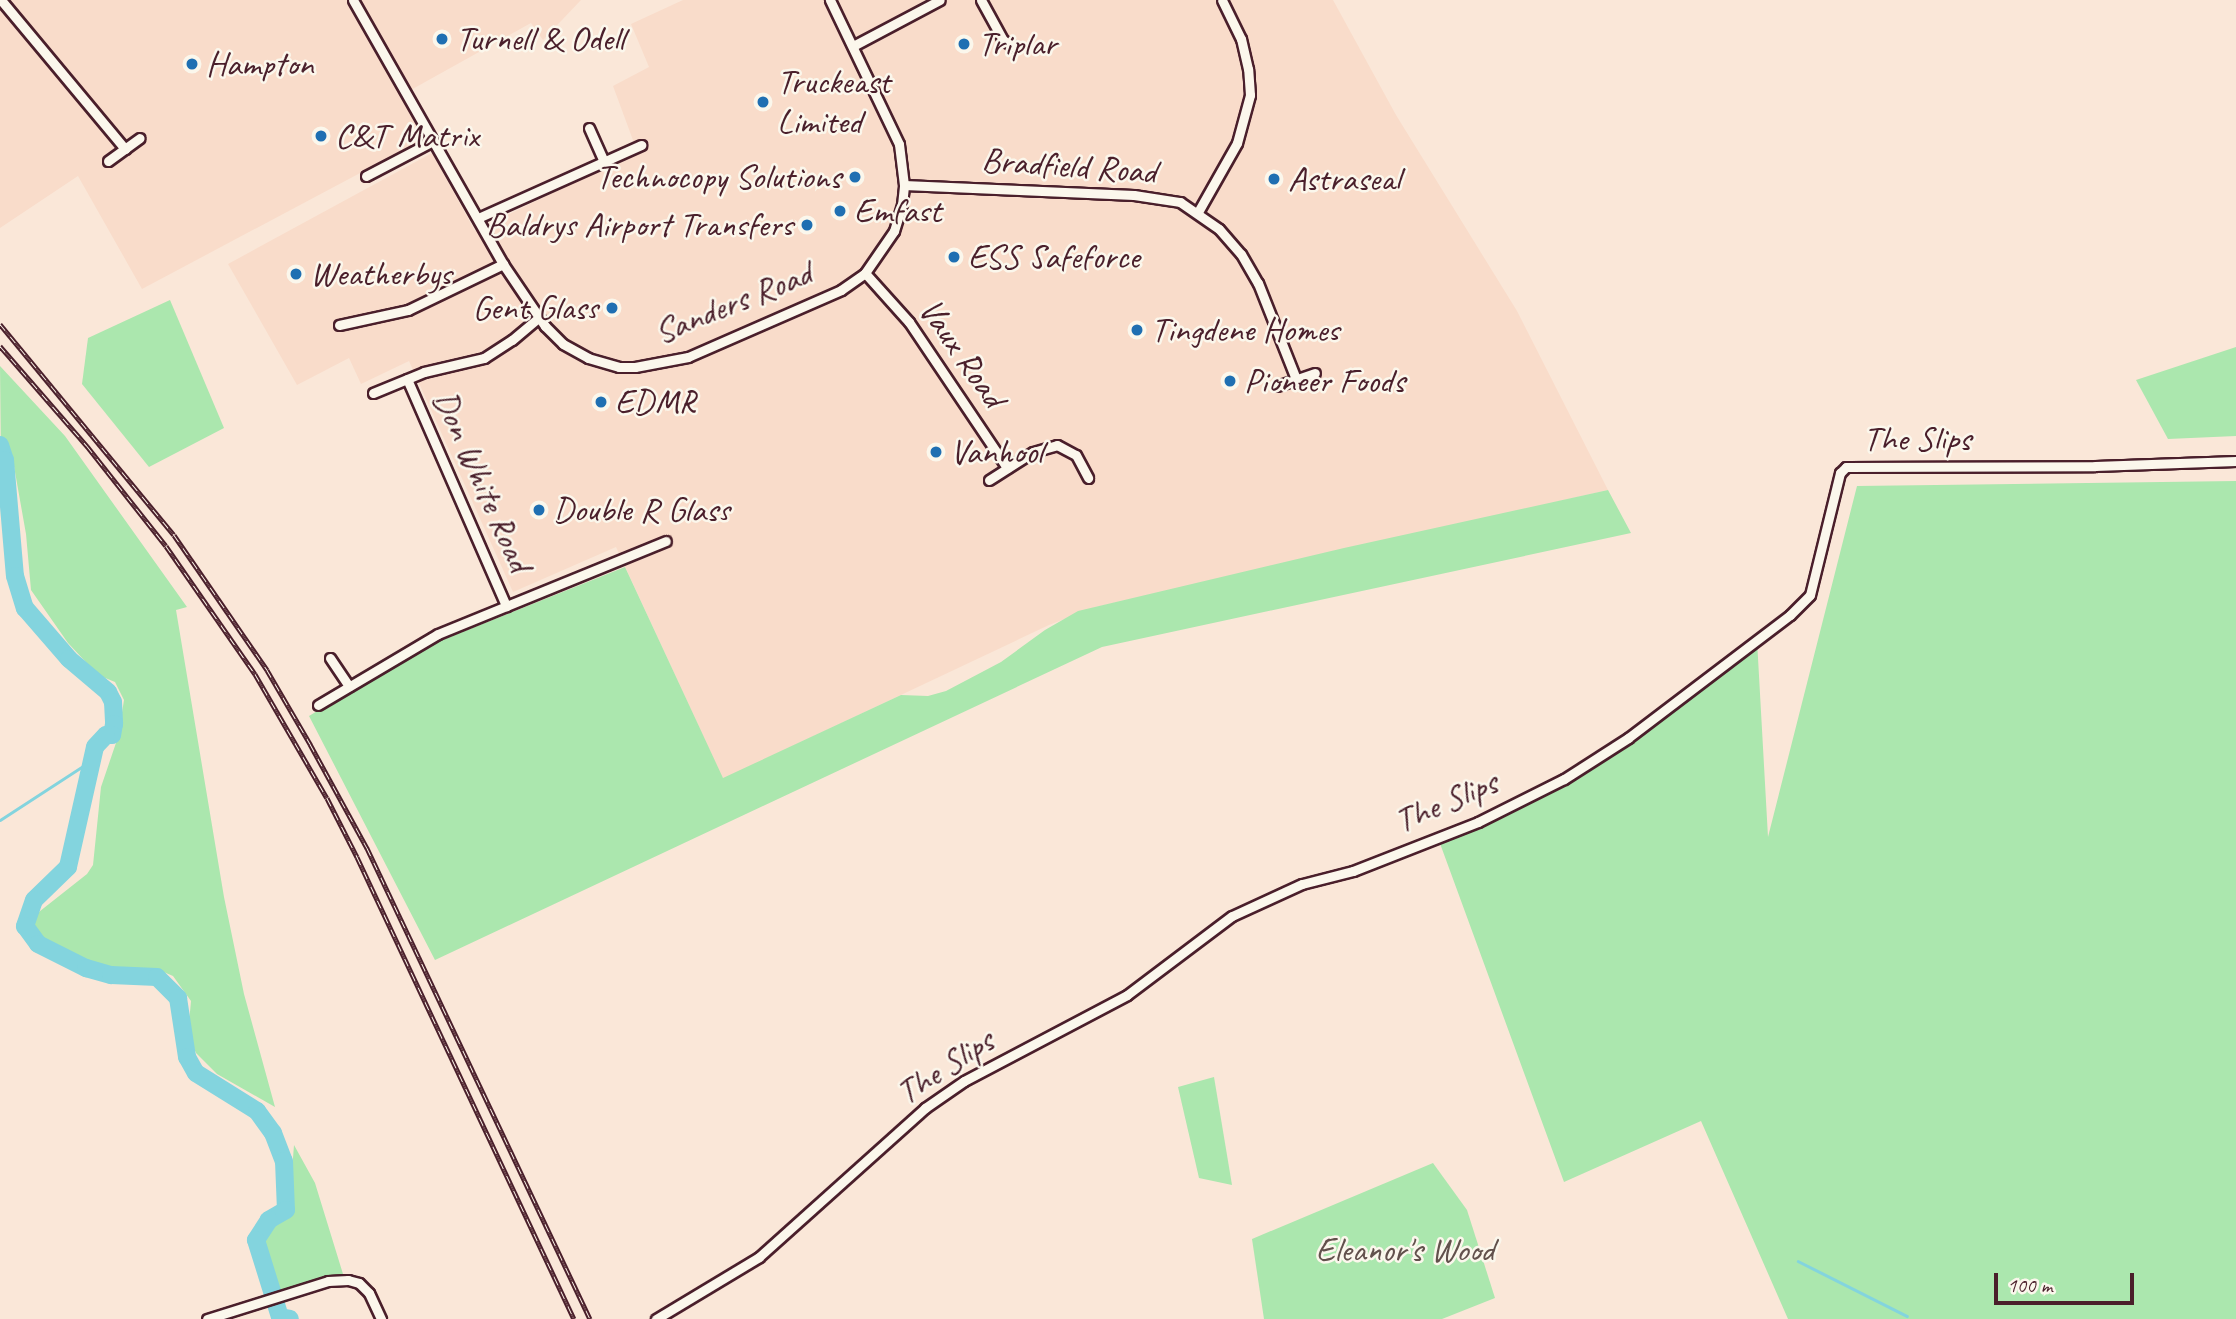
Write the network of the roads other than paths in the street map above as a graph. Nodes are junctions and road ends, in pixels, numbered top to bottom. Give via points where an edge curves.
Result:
1 (1, 0) edge
2 (352, 0) edge
3 (830, 0) edge
4 (940, 0) edge
5 (981, 0) edge
6 (1222, 0) edge
7 (853, 46) junction
8 (1014, 47) dead end
9 (589, 128) dead end
10 (140, 138) dead end
11 (433, 141) junction
12 (641, 145) dead end
13 (125, 149) junction
14 (108, 161) dead end
15 (604, 161) junction
16 (366, 176) dead end
17 (904, 185) junction
18 (1198, 212) junction
19 (478, 218) junction
20 (503, 264) junction
21 (865, 273) junction
22 (538, 318) junction
23 (339, 325) dead end
24 (1315, 373) dead end
25 (407, 379) junction
26 (1296, 379) junction
27 (1277, 387) dead end
28 (373, 393) dead end
29 (2236, 461) edge
30 (1007, 468) junction
31 (1088, 478) dead end
32 (989, 480) dead end
33 (666, 541) dead end
34 (506, 606) junction
35 (330, 659) dead end
36 (349, 686) junction
37 (318, 705) dead end
38 (207, 1319) edge
39 (381, 1319) edge
40 (656, 1319) edge

1 - 13 street
2 - 11 street, Sanders Road
3 - 7 street
4 - 7 street
5 - 8 street via 1003,40
6 - 18 street via 1241,39 1250,95 1237,143
7 - 17 street via 896,135
9 - 15 street
10 - 13 street
11 - 16 street
11 - 19 street, Sanders Road
12 - 15 street
13 - 14 street
15 - 19 street
17 - 18 street, Bradfield Road via 1134,195 1180,202
17 - 21 street via 894,231
18 - 26 street, Bradfield Road via 1219,229 1248,266
19 - 20 street, Sanders Road
20 - 22 street, Sanders Road
20 - 23 street via 408,310
21 - 22 street, Sanders Road via 816,302 688,357 654,366 619,367 588,358 563,344
21 - 30 street, Vaux Road via 909,322
22 - 25 street, Don White Road via 484,358
24 - 26 street
25 - 28 street, Don White Road
25 - 34 street, Don White Road
26 - 27 street
29 - 40 street, The Slips via 1846,467 1840,473 1810,595 1628,737 1564,779 1478,822 1353,871 1302,884 1232,916 1127,995 964,1080 925,1108 759,1257
30 - 31 street via 1033,452 1057,445 1076,455
30 - 32 street
33 - 34 street, Don White Road
34 - 36 street, Don White Road via 417,644
35 - 36 street
36 - 37 street, Don White Road
38 - 39 street via 328,1281 348,1280 369,1293

